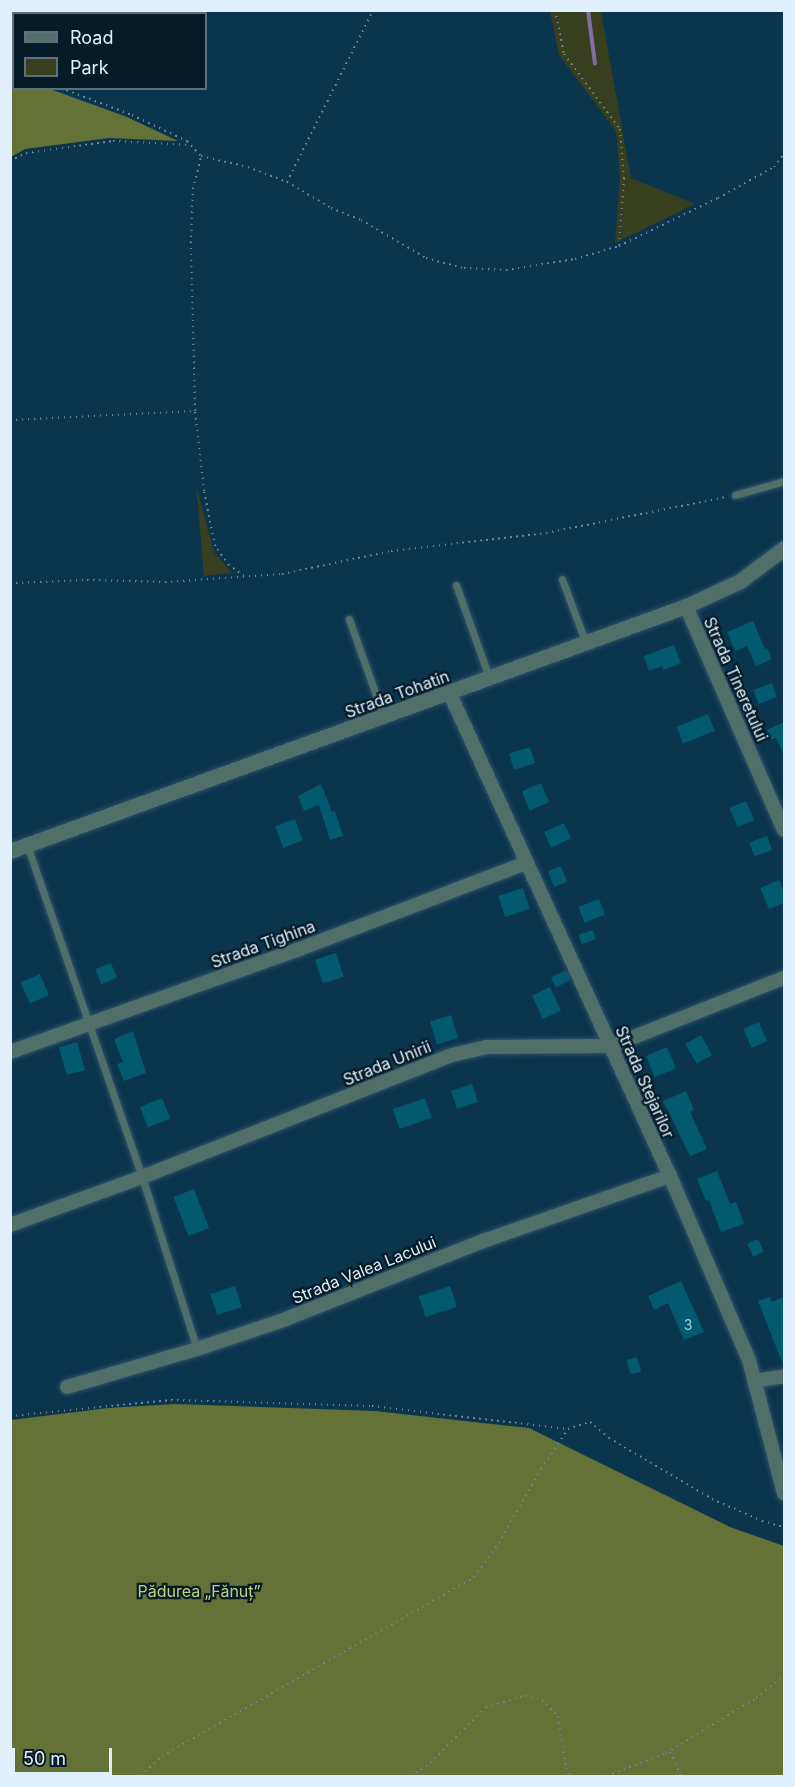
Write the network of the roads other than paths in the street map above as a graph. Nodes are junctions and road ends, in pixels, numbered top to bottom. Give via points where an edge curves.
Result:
1 (784, 481) edge
2 (735, 495) road end
3 (784, 548) edge
4 (562, 579) dead end
5 (456, 585) dead end
6 (686, 606) junction
7 (350, 619) dead end
8 (586, 644) junction
9 (490, 679) junction
10 (450, 694) junction
11 (384, 718) junction
12 (784, 830) edge
13 (27, 845) junction
14 (10, 851) edge
15 (526, 863) junction
16 (784, 978) edge
17 (87, 1024) junction
18 (611, 1046) junction
19 (10, 1052) edge
20 (670, 1176) junction
21 (142, 1177) junction
22 (10, 1226) edge
23 (197, 1349) junction
24 (784, 1377) edge
25 (754, 1381) junction
26 (67, 1387) dead end
27 (784, 1493) edge

1 - 2 lane
3 - 6 street, Strada Tohatin via 740,580
4 - 8 lane
5 - 9 lane
6 - 8 street, Strada Tohatin
6 - 12 street, Strada Tineretului
7 - 11 lane
8 - 9 street, Strada Tohatin
9 - 10 street, Strada Tohatin
10 - 11 street, Strada Tohatin
10 - 15 street, Strada Stejarilor
11 - 13 street, Strada Tohatin
13 - 14 street, Strada Tohatin
13 - 17 lane
15 - 17 street, Strada Tighina
15 - 18 street, Strada Stejarilor
16 - 18 street, Strada Unirii
17 - 19 street, Strada Tighina
17 - 21 lane
18 - 20 street, Strada Stejarilor
18 - 21 street, Strada Unirii via 486,1047 452,1055
20 - 23 street, Strada Valea Lacului via 483,1240 286,1319
20 - 25 street, Strada Stejarilor via 749,1360
21 - 22 street, Strada Unirii
21 - 23 lane
23 - 26 street, Strada Valea Lacului
24 - 25 street
25 - 27 street, Strada Stejarilor

